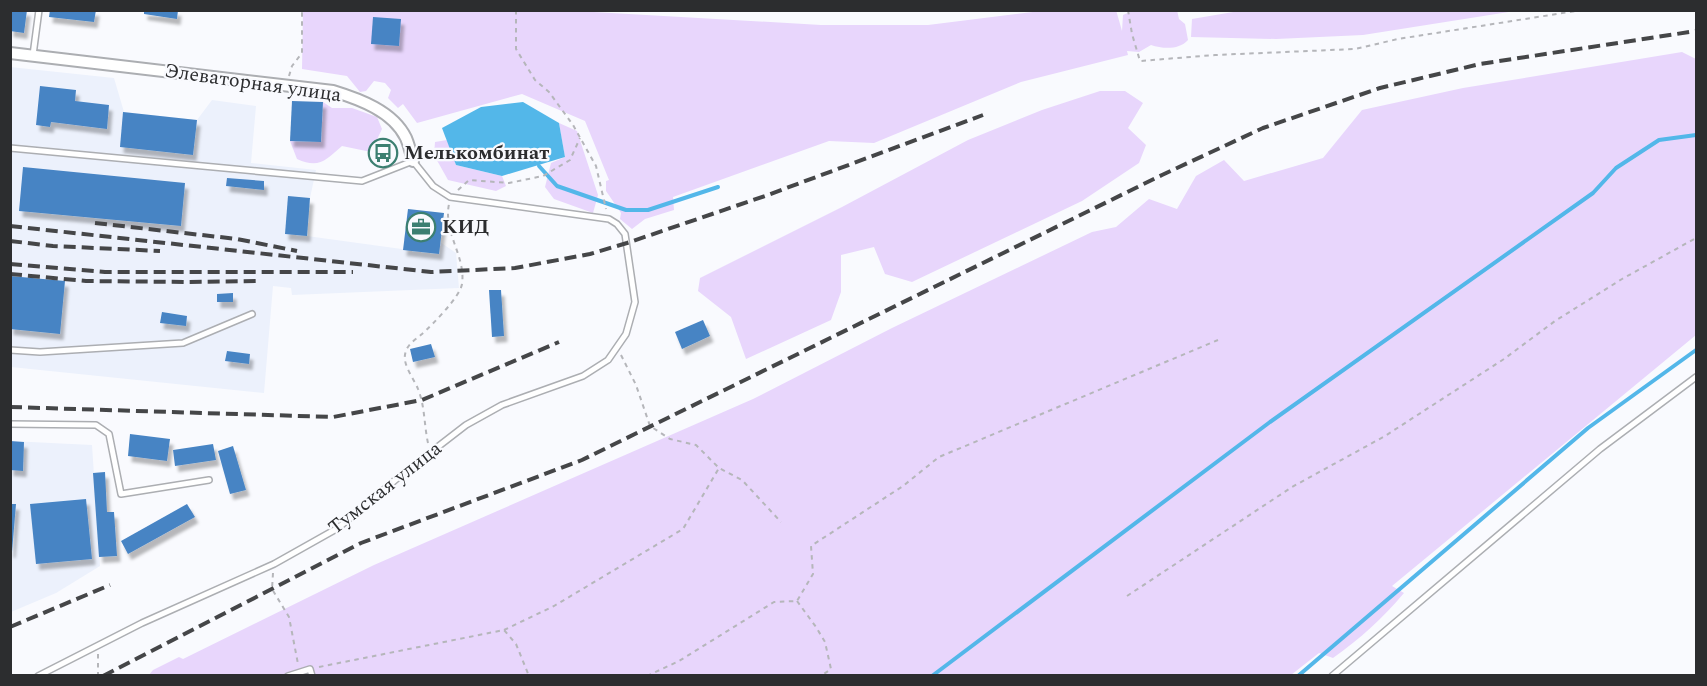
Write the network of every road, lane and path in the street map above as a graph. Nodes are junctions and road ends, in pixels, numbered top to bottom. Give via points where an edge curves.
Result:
1 (39, 10) edge
2 (302, 10) edge
3 (516, 10) edge
4 (1128, 10) edge
5 (1582, 10) edge
6 (10, 53) edge
7 (33, 55) junction
8 (286, 84) junction
9 (580, 138) junction
10 (10, 148) edge
11 (413, 160) junction
12 (450, 197) junction
13 (606, 206) dead end
14 (1696, 238) edge
15 (252, 314) dead end
16 (1218, 340) dead end
17 (617, 348) junction
18 (10, 350) edge
19 (1696, 377) edge
20 (10, 424) edge
21 (430, 453) junction
22 (719, 468) junction
23 (208, 480) dead end
24 (781, 522) dead end
25 (273, 564) junction
26 (1127, 596) dead end
27 (797, 600) junction
28 (504, 630) junction
29 (98, 646) junction
30 (300, 672) junction
31 (311, 672) edge
32 (38, 675) edge
33 (99, 675) edge
34 (288, 675) edge
35 (529, 675) edge
36 (647, 675) edge
37 (821, 675) edge
38 (1332, 675) edge

1 - 7 lane
2 - 8 path via 302,53
3 - 9 path via 516,48 535,80 549,92
4 - 5 path via 1140,61 1355,49
6 - 7 street, Элеваторная улица
7 - 8 street, Элеваторная улица
8 - 11 street, Элеваторная улица via 361,100 391,119 406,137
9 - 12 path via 570,159 543,176 509,183 470,180
9 - 13 path via 596,166
10 - 11 lane via 362,181
11 - 12 lane, Элеваторная улица via 433,186
12 - 17 lane, Тумская улица via 609,219 617,224 625,234 635,302 626,334
12 - 21 path via 447,214 463,271 462,287 405,354 422,400
14 - 26 path via 1555,321 1385,436 1292,487
15 - 18 lane via 183,343 40,352
16 - 27 path via 939,457 903,486 811,546 813,574
17 - 21 lane, Тумская улица via 609,360 582,376 502,405 466,425
17 - 22 path via 636,385 650,426 670,439 696,446
19 - 38 lane via 1600,449
20 - 23 lane via 96,424 109,434 121,495
21 - 25 lane, Тумская улица via 338,528
22 - 24 path via 742,480
22 - 28 path via 683,529 554,606
25 - 29 lane, Тумская улица
25 - 30 path via 272,589 289,617
27 - 36 path via 774,602 679,661
27 - 37 path via 825,642 831,669
28 - 31 path
28 - 35 path via 516,644
29 - 32 lane, Тумская улица
29 - 33 path
30 - 31 lane
30 - 34 lane

